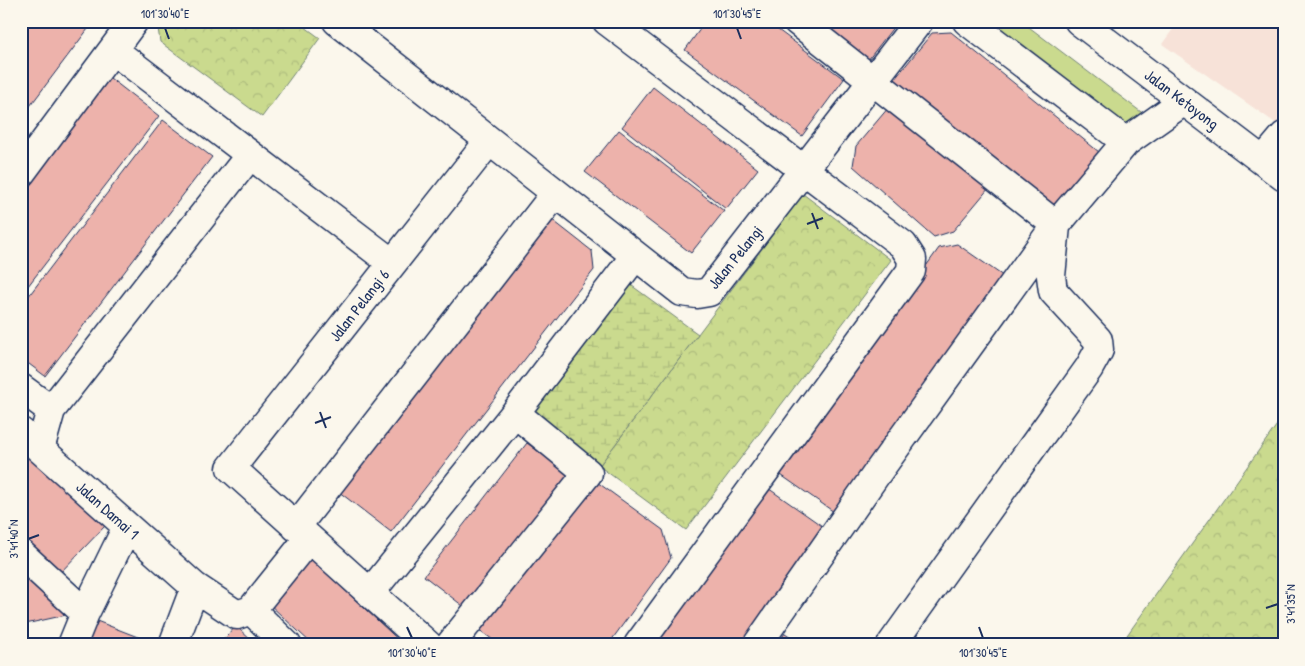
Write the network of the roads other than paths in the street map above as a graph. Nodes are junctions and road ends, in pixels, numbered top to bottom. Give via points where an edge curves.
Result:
1 (134, 21) edge
2 (607, 21) edge
3 (796, 21) edge
4 (919, 21) edge
5 (967, 21) edge
6 (1079, 21) edge
7 (346, 24) edge
8 (113, 50) junction
9 (873, 80) junction
10 (1184, 101) junction
11 (1284, 136) edge
12 (488, 141) junction
13 (1126, 142) junction
14 (250, 155) junction
15 (1273, 169) edge
16 (804, 170) junction
17 (21, 173) edge
18 (556, 194) junction
19 (1056, 225) junction
20 (635, 256) junction
21 (392, 263) junction
22 (21, 388) edge
23 (51, 410) junction
24 (515, 413) junction
25 (31, 441) edge
26 (127, 527) junction
27 (302, 532) junction
28 (21, 554) edge
29 (195, 587) junction
30 (370, 593) junction
31 (252, 610) junction
32 (84, 613) junction
33 (72, 645) edge
34 (173, 645) edge
35 (288, 645) edge
36 (428, 645) edge
37 (450, 645) edge
38 (638, 645) edge
39 (757, 645) edge
40 (891, 645) edge

1 - 8 street
2 - 16 street
3 - 9 street
4 - 9 street
5 - 13 street
6 - 10 street, Jalan Ketoyong
7 - 12 street, Jalan Pelangi
8 - 14 street
8 - 17 street
9 - 16 street
9 - 19 street
10 - 13 street
10 - 15 street, Jalan Ketoyong
11 - 15 street
12 - 18 street, Jalan Pelangi
12 - 21 street, Jalan Pelangi 6
13 - 19 street
14 - 21 street
14 - 23 street
16 - 20 street, Jalan Pelangi via 709,292 682,292
16 - 38 street via 903,245 912,259 911,271
18 - 20 street, Jalan Pelangi
18 - 27 street
19 - 39 street
19 - 40 street via 1051,276 1053,291 1098,340 1100,350
20 - 24 street
21 - 27 street, Jalan Pelangi 6 via 231,468
22 - 23 street
23 - 25 street
24 - 30 street
24 - 37 street via 588,473
25 - 26 street, Jalan Damai 1
26 - 29 street, Jalan Damai 1
26 - 32 street
27 - 30 street
27 - 31 street
28 - 32 street
29 - 31 street, Jalan Damai 1 via 237,615
29 - 34 street
30 - 36 street
31 - 35 street
32 - 33 street

